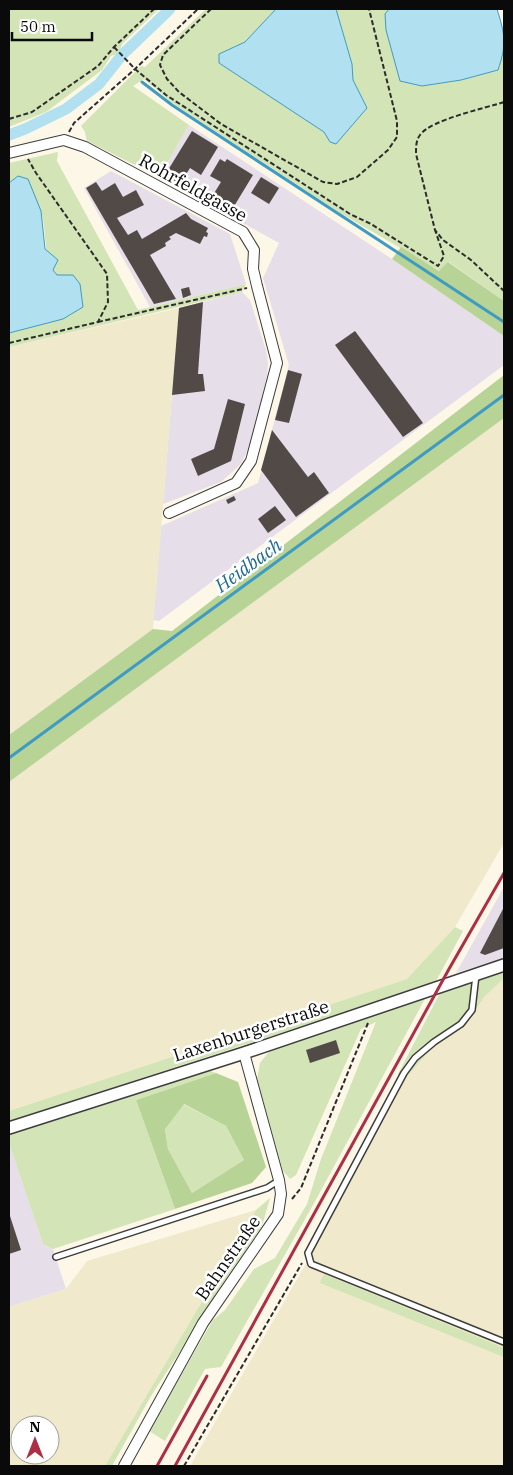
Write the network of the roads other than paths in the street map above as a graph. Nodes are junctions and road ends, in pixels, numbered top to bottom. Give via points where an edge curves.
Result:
1 (9, 153) edge
2 (169, 513) dead end
3 (504, 965) edge
4 (476, 975) junction
5 (244, 1053) junction
6 (9, 1128) edge
7 (279, 1180) junction
8 (56, 1257) dead end
9 (504, 1342) edge
10 (124, 1466) edge

1 - 2 street, Rohrfeldgasse via 64,140 85,147 243,232 254,250 253,269 276,363 251,461 236,483
3 - 4 street, Laxenburgerstraße
4 - 5 street, Laxenburgerstraße
4 - 9 lane via 472,1010 460,1024 415,1058 404,1073 308,1253 310,1264
5 - 6 street, Laxenburgerstraße
5 - 7 street, Bahnstraße
7 - 8 lane via 266,1188
7 - 10 street, Bahnstraße via 278,1214 203,1323

